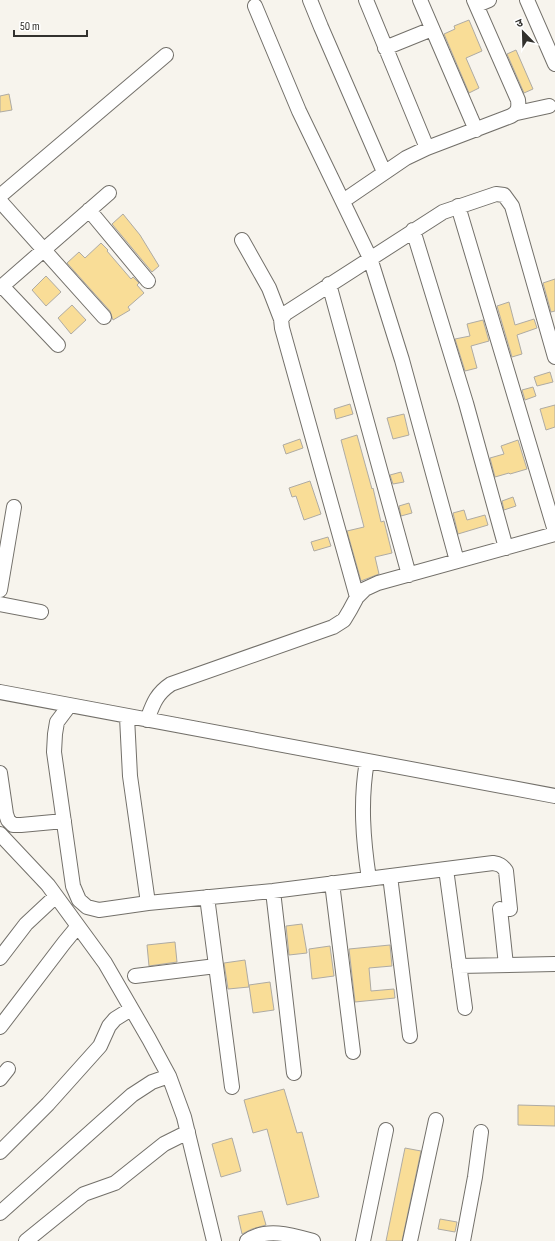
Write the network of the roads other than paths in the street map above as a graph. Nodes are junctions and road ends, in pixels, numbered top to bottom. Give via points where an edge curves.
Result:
1 (310, 0) edge
2 (366, 0) edge
3 (420, 0) edge
4 (527, 0) edge
5 (480, 2) edge
6 (255, 6) dead end
7 (432, 29) junction
8 (385, 48) junction
9 (166, 55) dead end
10 (555, 64) edge
11 (549, 106) dead end
12 (517, 113) junction
13 (476, 130) junction
14 (427, 148) junction
15 (384, 172) junction
16 (109, 193) dead end
17 (0, 196) edge
18 (0, 201) edge
19 (342, 201) junction
20 (458, 206) junction
21 (89, 210) junction
22 (413, 230) junction
23 (242, 240) dead end
24 (43, 249) junction
25 (370, 258) junction
26 (148, 281) dead end
27 (329, 284) junction
28 (1, 287) edge
29 (104, 317) dead end
30 (281, 320) junction
31 (58, 345) dead end
32 (555, 357) edge
33 (14, 507) dead end
34 (555, 533) edge
35 (506, 548) junction
36 (457, 561) junction
37 (409, 575) junction
38 (0, 590) edge
39 (357, 597) junction
40 (0, 604) edge
41 (41, 612) dead end
42 (0, 692) edge
43 (69, 706) junction
44 (127, 717) junction
45 (147, 720) junction
46 (365, 772) junction
47 (0, 774) edge
48 (555, 796) edge
49 (64, 821) junction
50 (0, 834) edge
51 (446, 869) junction
52 (390, 876) junction
53 (369, 879) junction
54 (332, 883) junction
55 (274, 891) junction
56 (56, 896) junction
57 (207, 897) junction
58 (148, 903) junction
59 (78, 926) junction
60 (0, 958) edge
61 (555, 964) edge
62 (506, 965) junction
63 (216, 966) junction
64 (459, 966) junction
65 (135, 976) dead end
66 (465, 1008) dead end
67 (132, 1009) junction
68 (0, 1027) edge
69 (410, 1036) dead end
70 (353, 1052) dead end
71 (294, 1072) dead end
72 (169, 1076) junction
73 (232, 1087) dead end
74 (436, 1120) dead end
75 (386, 1130) dead end
76 (188, 1132) junction
77 (481, 1132) dead end
78 (0, 1152) edge
79 (0, 1213) edge
80 (26, 1241) edge
81 (214, 1241) edge
82 (247, 1241) edge
83 (313, 1241) edge
84 (363, 1241) edge
85 (410, 1241) edge
86 (463, 1241) edge

1 - 15 street
2 - 8 street
3 - 7 street
4 - 10 street
5 - 12 street via 518,100
6 - 19 street via 299,112
7 - 8 street
7 - 13 street
8 - 14 street
9 - 17 street
11 - 12 street
12 - 13 street
13 - 14 street
14 - 15 street
15 - 19 street
16 - 21 street
18 - 24 street
19 - 25 street
20 - 22 street
20 - 32 street via 496,194 504,195 508,199
20 - 34 street
21 - 24 street
21 - 26 street
22 - 25 street
22 - 35 street via 466,402
23 - 30 street via 269,288
24 - 28 street
24 - 29 street
25 - 27 street
25 - 36 street via 402,360
27 - 30 street via 292,308
27 - 37 street
28 - 31 street
30 - 39 street
33 - 38 street
34 - 35 street
35 - 36 street
36 - 37 street
37 - 39 street via 378,583 365,589
39 - 45 street via 344,620 333,627 171,684 155,699
40 - 41 street
42 - 43 street
43 - 44 street
43 - 49 street via 57,722 54,752
44 - 45 street
44 - 58 street via 130,776
45 - 46 street
46 - 48 street
46 - 53 street via 364,844
47 - 49 street via 6,814 13,825
49 - 58 street via 73,886 79,900 87,907 100,910
50 - 56 street
51 - 52 street
51 - 62 street via 498,864 506,871
51 - 64 street
52 - 53 street
52 - 69 street
53 - 54 street
54 - 55 street
54 - 70 street
55 - 57 street
55 - 71 street
56 - 59 street
56 - 60 street via 26,924
57 - 58 street
57 - 63 street
59 - 67 street via 105,963
59 - 68 street
61 - 62 street
62 - 64 street
63 - 65 street
63 - 73 street
64 - 66 street
67 - 72 street
67 - 78 street via 115,1018 100,1046
72 - 76 street
72 - 79 street via 144,1086 124,1101
74 - 85 street
75 - 84 street
76 - 80 street via 164,1144 115,1183 84,1194
76 - 81 street
77 - 86 street
82 - 83 street via 261,1234 277,1232

